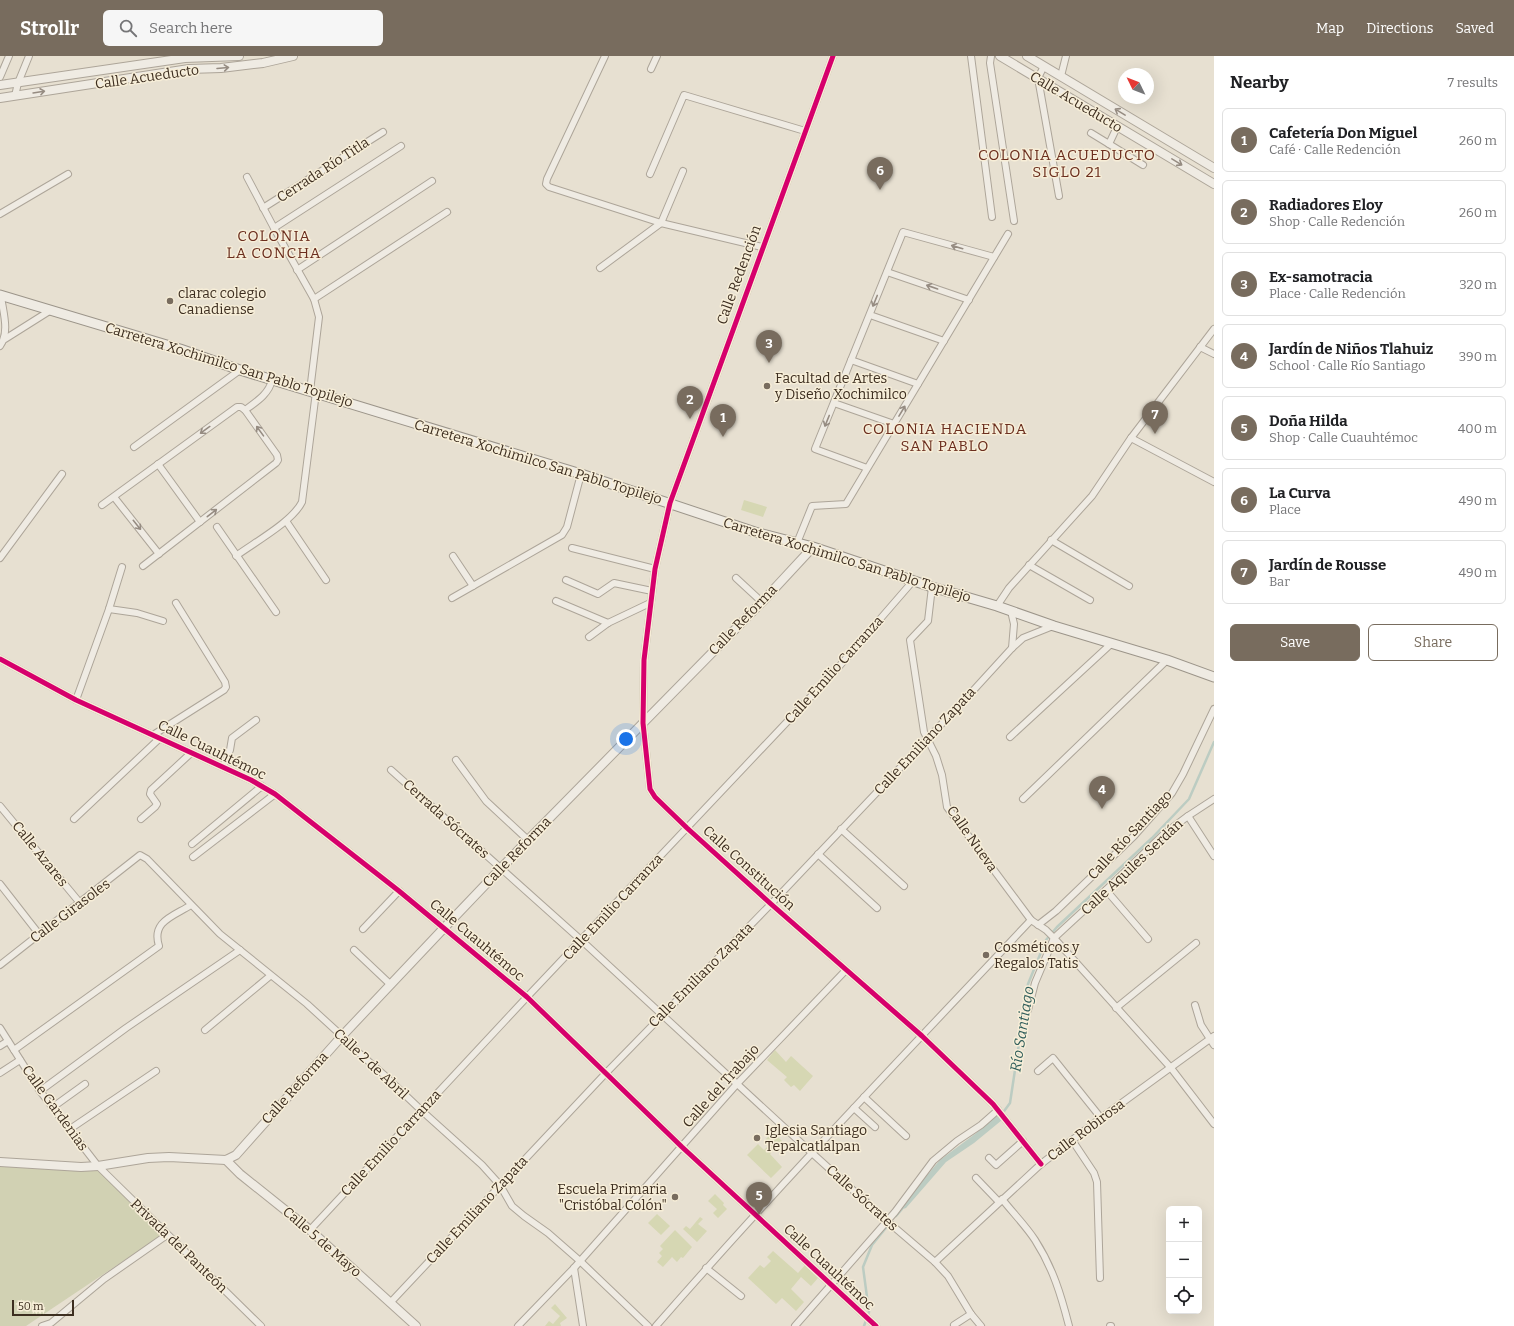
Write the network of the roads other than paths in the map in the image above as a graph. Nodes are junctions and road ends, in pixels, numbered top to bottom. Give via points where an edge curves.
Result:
1 (9, 56) edge
2 (29, 56) edge
3 (239, 56) edge
4 (293, 56) edge
5 (605, 56) edge
6 (657, 56) edge
7 (833, 56) edge
8 (971, 56) edge
9 (991, 56) edge
10 (1000, 56) edge
11 (1027, 56) edge
12 (1066, 56) edge
13 (1044, 66) junction
14 (652, 69) dead end
15 (1061, 76) junction
16 (0, 77) edge
17 (1038, 78) junction
18 (18, 83) junction
19 (0, 85) edge
20 (15, 96) junction
21 (0, 98) edge
22 (1132, 120) junction
23 (1117, 127) junction
24 (805, 130) junction
25 (383, 132) dead end
26 (1126, 132) junction
27 (1091, 133) dead end
28 (1109, 144) junction
29 (401, 146) dead end
30 (1143, 165) dead end
31 (1214, 168) edge
32 (683, 171) dead end
33 (68, 174) dead end
34 (650, 174) dead end
35 (247, 177) dead end
36 (432, 181) dead end
37 (1214, 184) edge
38 (1059, 196) dead end
39 (263, 208) junction
40 (447, 212) dead end
41 (0, 214) edge
42 (992, 217) dead end
43 (1014, 221) dead end
44 (662, 223) junction
45 (274, 228) junction
46 (1008, 234) dead end
47 (762, 247) junction
48 (994, 257) junction
49 (600, 268) dead end
50 (297, 270) junction
51 (887, 272) junction
52 (1, 296) edge
53 (314, 299) junction
54 (969, 300) junction
55 (51, 310) junction
56 (870, 315) junction
57 (1214, 329) edge
58 (5, 339) junction
59 (944, 341) junction
60 (0, 346) edge
61 (1200, 347) junction
62 (1214, 354) edge
63 (851, 360) junction
64 (240, 370) junction
65 (272, 380) junction
66 (918, 384) junction
67 (313, 392) junction
68 (834, 403) junction
69 (245, 410) junction
70 (894, 424) junction
71 (1130, 438) junction
72 (134, 447) dead end
73 (158, 464) junction
74 (867, 468) junction
75 (62, 474) dead end
76 (581, 474) junction
77 (1214, 482) edge
78 (114, 497) junction
79 (670, 503) junction
80 (102, 505) dead end
81 (286, 521) junction
82 (200, 522) junction
83 (217, 527) dead end
84 (1052, 540) junction
85 (797, 543) junction
86 (813, 547) junction
87 (572, 548) dead end
88 (159, 554) junction
89 (236, 556) junction
90 (453, 556) dead end
91 (0, 558) edge
92 (1029, 565) junction
93 (143, 566) dead end
94 (122, 567) dead end
95 (655, 569) junction
96 (736, 578) dead end
97 (326, 580) dead end
98 (566, 580) dead end
99 (913, 581) junction
100 (473, 586) junction
101 (1129, 586) dead end
102 (932, 587) junction
103 (652, 591) junction
104 (452, 598) dead end
105 (1090, 600) dead end
106 (556, 601) dead end
107 (762, 602) junction
108 (176, 603) dead end
109 (650, 603) junction
110 (997, 606) junction
111 (109, 609) junction
112 (1011, 611) junction
113 (276, 612) dead end
114 (163, 621) dead end
115 (608, 624) junction
116 (1054, 626) junction
117 (589, 637) dead end
118 (1112, 643) junction
119 (1012, 648) junction
120 (0, 659) edge
121 (1167, 660) junction
122 (1214, 677) edge
123 (76, 700) junction
124 (1214, 709) edge
125 (256, 720) dead end
126 (643, 723) junction
127 (153, 735) junction
128 (1010, 737) dead end
129 (160, 738) junction
130 (928, 738) junction
131 (192, 753) junction
132 (456, 760) dead end
133 (222, 767) junction
134 (391, 770) dead end
135 (262, 786) junction
136 (275, 794) junction
137 (1214, 798) edge
138 (1023, 799) dead end
139 (0, 806) edge
140 (1188, 816) junction
141 (74, 819) dead end
142 (141, 819) dead end
143 (687, 828) junction
144 (841, 829) junction
145 (528, 840) junction
146 (192, 844) dead end
147 (818, 854) junction
148 (140, 856) joint
149 (1214, 856) edge
150 (193, 857) dead end
151 (502, 868) junction
152 (0, 884) edge
153 (904, 886) dead end
154 (1106, 890) junction
155 (399, 891) junction
156 (80, 903) junction
157 (771, 904) junction
158 (191, 905) junction
159 (877, 908) dead end
160 (1031, 920) junction
161 (1038, 925) junction
162 (444, 928) junction
163 (363, 929) dead end
164 (39, 934) junction
165 (1053, 937) junction
166 (1148, 939) dead end
167 (581, 940) junction
168 (1196, 943) dead end
169 (240, 950) junction
170 (354, 950) dead end
171 (1, 964) edge
172 (846, 970) junction
173 (270, 976) junction
174 (390, 985) junction
175 (527, 997) junction
176 (1195, 1005) dead end
177 (1116, 1008) junction
178 (1028, 1010) dead end
179 (661, 1015) junction
180 (0, 1028) edge
181 (205, 1030) dead end
182 (342, 1036) junction
183 (922, 1036) junction
184 (1212, 1038) edge
185 (8, 1041) junction
186 (1214, 1045) edge
187 (0, 1046) edge
188 (14, 1050) junction
189 (20, 1060) junction
190 (1171, 1068) junction
191 (156, 1071) dead end
192 (1038, 1071) dead end
193 (0, 1073) edge
194 (605, 1074) junction
195 (85, 1084) dead end
196 (736, 1085) junction
197 (40, 1091) junction
198 (864, 1097) junction
199 (53, 1107) junction
200 (854, 1108) junction
201 (998, 1110) junction
202 (422, 1111) junction
203 (1101, 1118) junction
204 (1214, 1124) edge
205 (875, 1127) dead end
206 (70, 1129) junction
207 (906, 1136) dead end
208 (1072, 1140) junction
209 (1023, 1142) junction
210 (682, 1147) junction
211 (812, 1153) junction
212 (989, 1158) dead end
213 (226, 1160) junction
214 (0, 1162) edge
215 (1041, 1164) junction
216 (98, 1166) junction
217 (976, 1178) dead end
218 (500, 1185) junction
219 (1000, 1201) junction
220 (755, 1215) junction
221 (887, 1221) junction
222 (310, 1230) junction
223 (167, 1235) junction
224 (580, 1261) junction
225 (935, 1262) junction
226 (574, 1268) junction
227 (706, 1268) junction
228 (1100, 1278) dead end
229 (831, 1286) junction
230 (741, 1296) dead end
231 (390, 1303) junction
232 (971, 1314) junction
233 (874, 1324) edge
234 (954, 1325) dead end
235 (42, 1326) edge
236 (260, 1326) edge
237 (416, 1326) edge
238 (518, 1326) edge
239 (583, 1326) edge
240 (648, 1326) edge
241 (656, 1326) edge
242 (795, 1326) edge
243 (981, 1326) edge
244 (1070, 1326) edge

1 - 16 street
2 - 18 street
3 - 18 street, Calle Acueducto via 185,58
20 -> 4 street, Calle Acueducto via 189,69 263,63
5 - 44 street via 546,184
6 - 14 street
7 - 24 street, Calle Redención
8 - 42 street
9 - 43 street
10 - 17 street, Calle Acueducto
11 - 13 street, Calle Acueducto
12 - 15 street
13 - 15 street, Calle Acueducto
13 - 17 street
22 -> 15 street, Calle Acueducto
17 - 23 street, Calle Acueducto
17 - 38 street
18 - 19 street, Calle Acueducto
18 - 20 street
20 - 21 street, Calle Acueducto
22 - 26 street
22 - 31 street, Calle Acueducto
23 - 26 street, Calle Acueducto
23 - 28 street
24 - 34 street via 684,95
24 - 47 street, Calle Redención
25 - 39 street, Cerrada Río Titla
26 -> 37 street, Calle Acueducto
27 - 28 street
28 - 30 street
29 - 45 street
32 - 44 street
33 - 41 street
35 - 39 street, Cerrada Río Titla
36 - 50 street
39 - 45 street, Cerrada Río Titla
40 - 53 street
44 - 47 street
44 - 49 street
45 - 50 street, Cerrada Río Titla
46 - 48 street
47 - 79 street, Calle Redención
48 -> 51 street via 903,232
48 - 54 street
50 - 53 street, Cerrada Río Titla
54 -> 51 street
51 -> 56 street
52 - 55 main road, Carretera Xochimilco San Pablo Topilejo
52 - 58 street
53 - 67 street, Cerrada Río Titla via 318,317
54 - 59 street
55 - 58 street
55 - 64 main road, Carretera Xochimilco San Pablo Topilejo
56 - 59 street
56 - 63 street
57 - 61 street
58 - 60 street
59 - 66 street
61 - 62 street
61 - 71 street
63 - 66 street
63 - 68 street
64 - 65 main road, Carretera Xochimilco San Pablo Topilejo
64 - 72 street
65 - 67 main road, Carretera Xochimilco San Pablo Topilejo
65 - 69 street via 265,394
70 -> 66 street
67 - 76 main road, Carretera Xochimilco San Pablo Topilejo
67 - 81 street, Cerrada Río Titla via 302,502 298,510
68 - 70 street
68 -> 74 street via 815,449
69 -> 73 street via 236,407
82 -> 69 street via 278,460
70 - 74 street
71 - 77 street
71 - 84 street via 1092,496
73 - 78 street
73 - 82 street
74 - 85 street via 846,504 812,506
75 - 91 street
76 - 79 main road, Carretera Xochimilco San Pablo Topilejo
76 - 100 street via 567,527 562,535
78 - 80 street
78 -> 88 street
79 - 85 main road, Carretera Xochimilco San Pablo Topilejo via 755,532
79 - 95 street, Calle Constitución
81 - 89 street, Cerrada Río Titla
81 - 97 street
82 - 88 street
83 - 89 street
84 - 92 street
84 - 101 street
85 - 86 main road, Carretera Xochimilco San Pablo Topilejo
86 - 99 main road, Carretera Xochimilco San Pablo Topilejo
86 - 107 street, Calle Reforma
87 - 95 street
88 - 93 street
89 - 113 street
90 - 100 street
92 - 105 street
92 - 110 street via 1008,588
94 - 111 street
95 - 103 street, Calle Constitución
96 - 107 street
98 - 103 street via 598,594 614,583
99 - 102 main road, Carretera Xochimilco San Pablo Topilejo
99 - 143 street, Calle Emilio Carranza via 836,670
100 - 104 street
102 - 110 main road, Carretera Xochimilco San Pablo Topilejo
102 - 130 street, Calle Nueva via 928,621 910,640 924,732
103 - 109 street, Calle Constitución
106 - 115 street
107 - 126 street, Calle Reforma
108 - 127 street via 226,687
109 - 115 street
109 - 126 street, Calle Constitución via 644,660
110 - 112 main road, Carretera Xochimilco San Pablo Topilejo
111 - 114 street
111 - 123 street
112 - 116 main road, Carretera Xochimilco San Pablo Topilejo
112 - 119 street via 1014,624
115 - 117 street
116 - 118 main road, Carretera Xochimilco San Pablo Topilejo
116 - 119 street, Calle Emiliano Zapata via 1023,638
118 - 121 main road, Carretera Xochimilco San Pablo Topilejo
118 - 128 street
119 - 130 street, Calle Emiliano Zapata
120 - 123 street, Calle Cuauhtémoc
121 - 122 main road, Carretera Xochimilco San Pablo Topilejo
121 - 138 street
123 - 127 street, Calle Cuauhtémoc
124 - 161 street, Calle Río Santiago via 1172,793 1134,836
125 - 133 street via 232,738 230,750
126 - 143 street, Calle Constitución via 650,789
126 - 145 street, Calle Reforma
127 - 129 street, Calle Cuauhtémoc
129 - 131 street, Calle Cuauhtémoc
129 - 141 street
130 - 144 street, Calle Emiliano Zapata
130 - 160 street, Calle Nueva via 942,775 947,807
131 - 133 street, Calle Cuauhtémoc
131 - 142 street via 151,790 150,794 157,804
132 - 145 street via 486,801
133 - 135 street, Calle Cuauhtémoc
134 - 151 street, Cerrada Sócrates
135 - 136 street, Calle Cuauhtémoc
135 - 146 street
136 - 150 street
136 - 155 street, Calle Cuauhtémoc
137 - 140 street, Calle Aquiles Serdán
139 - 156 street, Calle Azares
140 - 149 street
140 - 154 street, Calle Aquiles Serdán via 1164,834
143 - 157 street, Calle Constitución
143 - 167 street, Calle Emilio Carranza
144 - 147 street, Calle Emiliano Zapata
144 - 153 street
145 - 151 street, Calle Reforma
147 - 157 street, Calle Emiliano Zapata
147 - 159 street
148 - 156 street, Calle Girasoles
148 - 158 street, Calle 2 de Abril
151 - 162 street, Calle Reforma
151 - 167 street, Calle Sócrates
152 - 164 street
154 - 165 street, Calle Aquiles Serdán
154 - 166 street
155 - 162 street, Calle Cuauhtémoc
155 - 163 street
156 - 164 street, Calle Girasoles
157 - 172 street, Calle Constitución
157 - 179 street, Calle Emiliano Zapata
158 - 169 street, Calle 2 de Abril
158 - 188 street via 165,921 157,931 159,946
160 - 161 street, Calle Nueva
160 - 183 street
161 - 165 street, Calle Nueva
162 - 174 street, Calle Reforma
162 - 175 street, Calle Cuauhtémoc
164 - 171 street, Calle Girasoles
165 - 177 street, Calle Nueva
165 - 178 street via 1035,983
167 - 175 street, Calle Emilio Carranza
167 - 179 street, Calle Sócrates
168 - 177 street
169 - 173 street, Calle 2 de Abril
169 - 197 street
170 - 174 street
172 - 183 street, Calle Constitución
172 - 196 street, Calle del Trabajo
173 - 181 street
173 - 182 street, Calle 2 de Abril via 307,1004
174 - 182 street, Calle Reforma
175 - 194 street, Calle Cuauhtémoc
175 - 202 street, Calle Emilio Carranza
176 - 184 street via 1201,1025
177 - 190 street, Calle Nueva
179 - 194 street, Calle Emiliano Zapata
179 - 196 street, Calle Sócrates
180 - 185 street, Calle Gardenias
182 - 202 street, Calle 2 de Abril
182 - 213 street, Calle Reforma via 236,1155
183 - 198 street
183 - 201 street, Calle Constitución
184 - 186 street
184 - 190 street, Calle Robirosa
185 - 187 street
185 - 188 street, Calle Gardenias
188 - 189 street, Calle Gardenias
189 - 193 street
189 - 197 street, Calle Gardenias
190 - 203 street, Calle Robirosa
190 - 204 street, Calle Nueva
191 - 206 street
192 - 203 street via 1053,1058
194 - 210 street, Calle Cuauhtémoc
194 - 218 street, Calle Emiliano Zapata
195 - 199 street
196 - 210 street, Calle del Trabajo
196 - 211 street, Calle Sócrates
197 - 199 street, Calle Gardenias
198 - 200 street
198 - 207 street
199 - 206 street, Calle Gardenias
200 - 205 street
200 - 211 street
201 - 209 street, Calle Constitución
201 - 221 street via 933,1161
202 - 218 street, Calle 2 de Abril via 482,1165
202 - 222 street, Calle Emilio Carranza
203 - 208 street, Calle Robirosa
206 - 216 street, Calle Gardenias
208 - 215 street, Calle Robirosa
208 - 228 street via 1094,1173 1097,1182
209 - 212 street via 996,1165
209 - 215 street, Calle Constitución
210 - 220 street, Calle Cuauhtémoc
210 - 224 street, Calle del Trabajo
211 - 220 street
211 - 221 street, Calle Sócrates
213 - 216 street via 155,1158
213 - 222 street, Calle 5 de Mayo
214 - 216 street
215 - 219 street, Calle Robirosa
216 - 223 street, Privada del Panteón
217 - 219 street
218 - 224 street, Calle 2 de Abril via 512,1206 548,1232
218 - 231 street, Calle Emiliano Zapata
219 - 225 street, Calle Robirosa
219 - 244 street via 1035,1240 1058,1285
220 - 227 street
220 - 229 street, Calle Cuauhtémoc
221 - 225 street, Calle Sócrates
221 - 229 street
222 - 231 street, Calle 5 de Mayo
223 - 235 street via 104,1279 51,1323
223 - 236 street, Privada del Panteón
224 - 226 street, Calle del Trabajo
224 - 240 street, Calle 2 de Abril
225 - 232 street, Calle Sócrates via 948,1276
226 - 238 street, Calle del Trabajo
226 - 239 street
227 - 230 street
227 - 241 street
229 - 233 street, Calle Cuauhtémoc
229 - 242 street
231 - 237 street, Calle 5 de Mayo
232 - 234 street
232 - 243 street, Calle Sócrates

